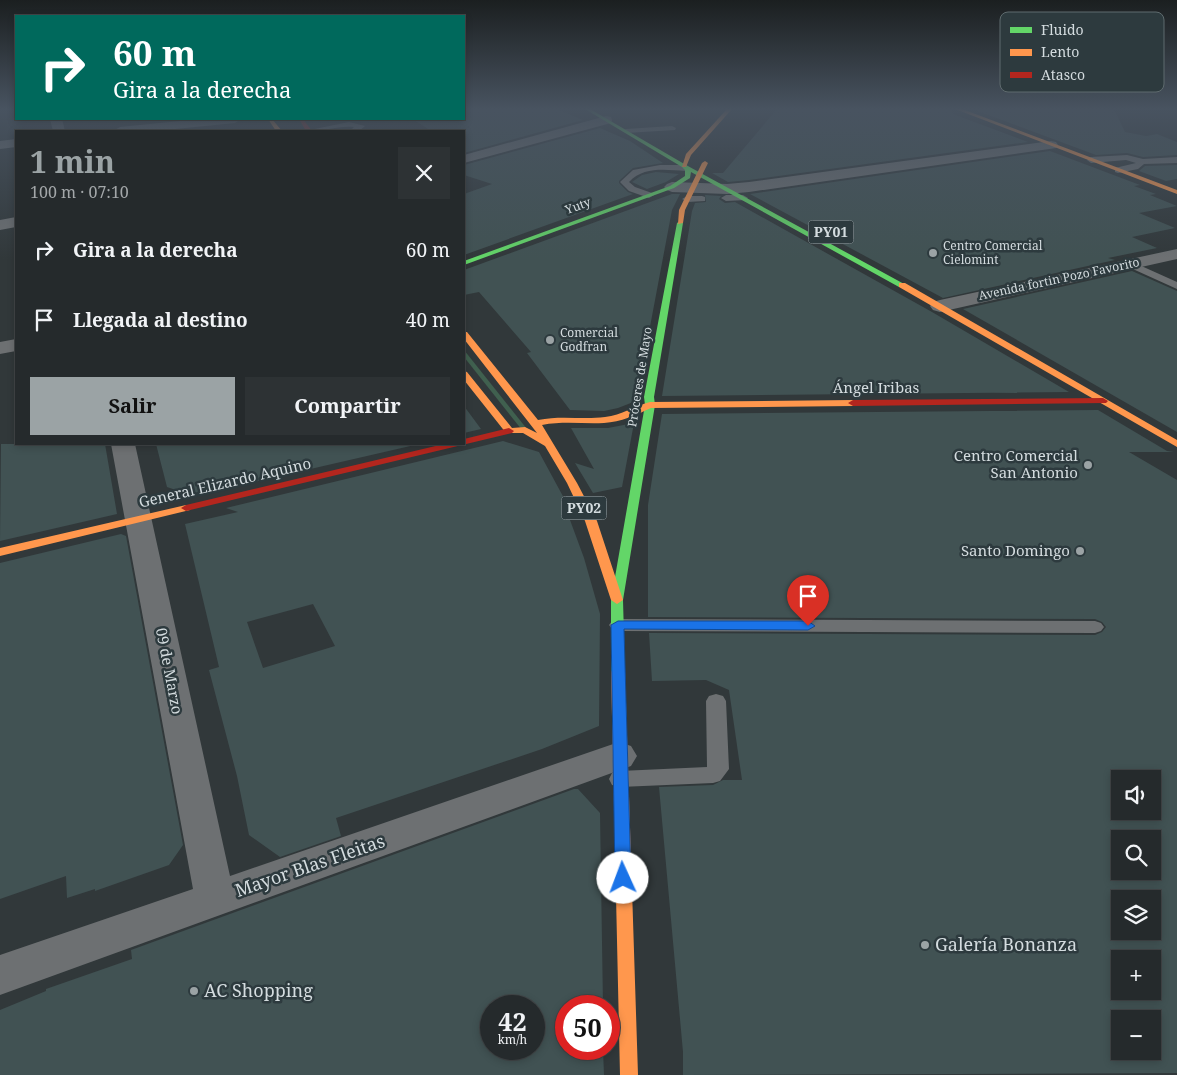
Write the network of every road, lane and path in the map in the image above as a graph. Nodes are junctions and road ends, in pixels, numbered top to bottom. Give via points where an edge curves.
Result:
1 (672, 159) edge
2 (687, 159) edge
3 (704, 159) edge
4 (961, 159) edge
5 (1098, 159) edge
6 (1135, 159) edge
7 (1091, 160) joint
8 (1177, 160) edge
9 (1142, 162) junction
10 (685, 167) junction
11 (705, 168) junction
12 (1118, 170) junction
13 (727, 188) junction
14 (1177, 192) edge
15 (746, 193) junction
16 (644, 197) junction
17 (683, 197) junction
18 (767, 197) dead end
19 (15, 222) edge
20 (0, 225) edge
21 (1177, 254) edge
22 (465, 263) edge
23 (1128, 264) junction
24 (1177, 286) edge
25 (946, 300) junction
26 (974, 311) dead end
27 (465, 335) edge
28 (15, 345) edge
29 (0, 348) edge
30 (465, 375) edge
31 (1103, 401) junction
32 (650, 405) junction
33 (536, 424) junction
34 (509, 431) junction
35 (465, 442) edge
36 (548, 444) junction
37 (1177, 444) edge
38 (123, 445) edge
39 (452, 445) edge
40 (138, 519) junction
41 (0, 552) edge
42 (618, 600) junction
43 (618, 625) junction
44 (1095, 627) dead end
45 (716, 701) dead end
46 (619, 768) junction
47 (215, 899) junction
48 (0, 975) edge
49 (629, 1075) edge

1 - 10 main road
2 - 10 main road
3 - 11 main road, Próceres de Mayo
4 - 15 street
5 - 7 lane
6 - 9 lane
7 - 12 main road
8 - 9 lane
9 - 12 lane via 1135,167
10 - 11 main road
10 - 16 lane via 636,170 624,182
10 - 17 main road, Yuty via 689,174
11 - 13 main road
11 - 17 main road, Próceres de Mayo
12 - 14 main road
13 - 15 street
13 - 17 street
15 - 18 main road
15 - 25 main road, PY01
16 - 17 main road, Yuty
16 - 22 main road, Yuty
17 - 32 main road, Próceres de Mayo
19 - 20 street
21 - 23 street, Avenida fortin Pozo Favorito
23 - 24 lane
23 - 25 street, Avenida fortin Pozo Favorito
25 - 26 main road, PY01
25 - 31 main road, PY01
27 - 33 main road, PY02
28 - 29 street
30 - 34 main road
31 - 32 main road, Ángel Iribas
31 - 37 main road, PY01
32 - 33 main road via 625,416 604,420 556,419
32 - 42 main road, Próceres de Mayo
33 - 36 main road, PY02
34 - 35 main road
34 - 36 main road via 524,430
36 - 42 main road, PY02 via 591,521
38 - 40 street, 09 de Marzo
39 - 40 main road, General Elizardo Aquino
40 - 41 main road, General Elizardo Aquino
40 - 47 street, 09 de Marzo
42 - 43 main road, PY02
43 - 44 lane
43 - 46 main road, PY02
45 - 46 lane via 718,769 713,775
46 - 47 street, Mayor Blas Fleitas
46 - 49 main road, PY02
47 - 48 street, Mayor Blas Fleitas

